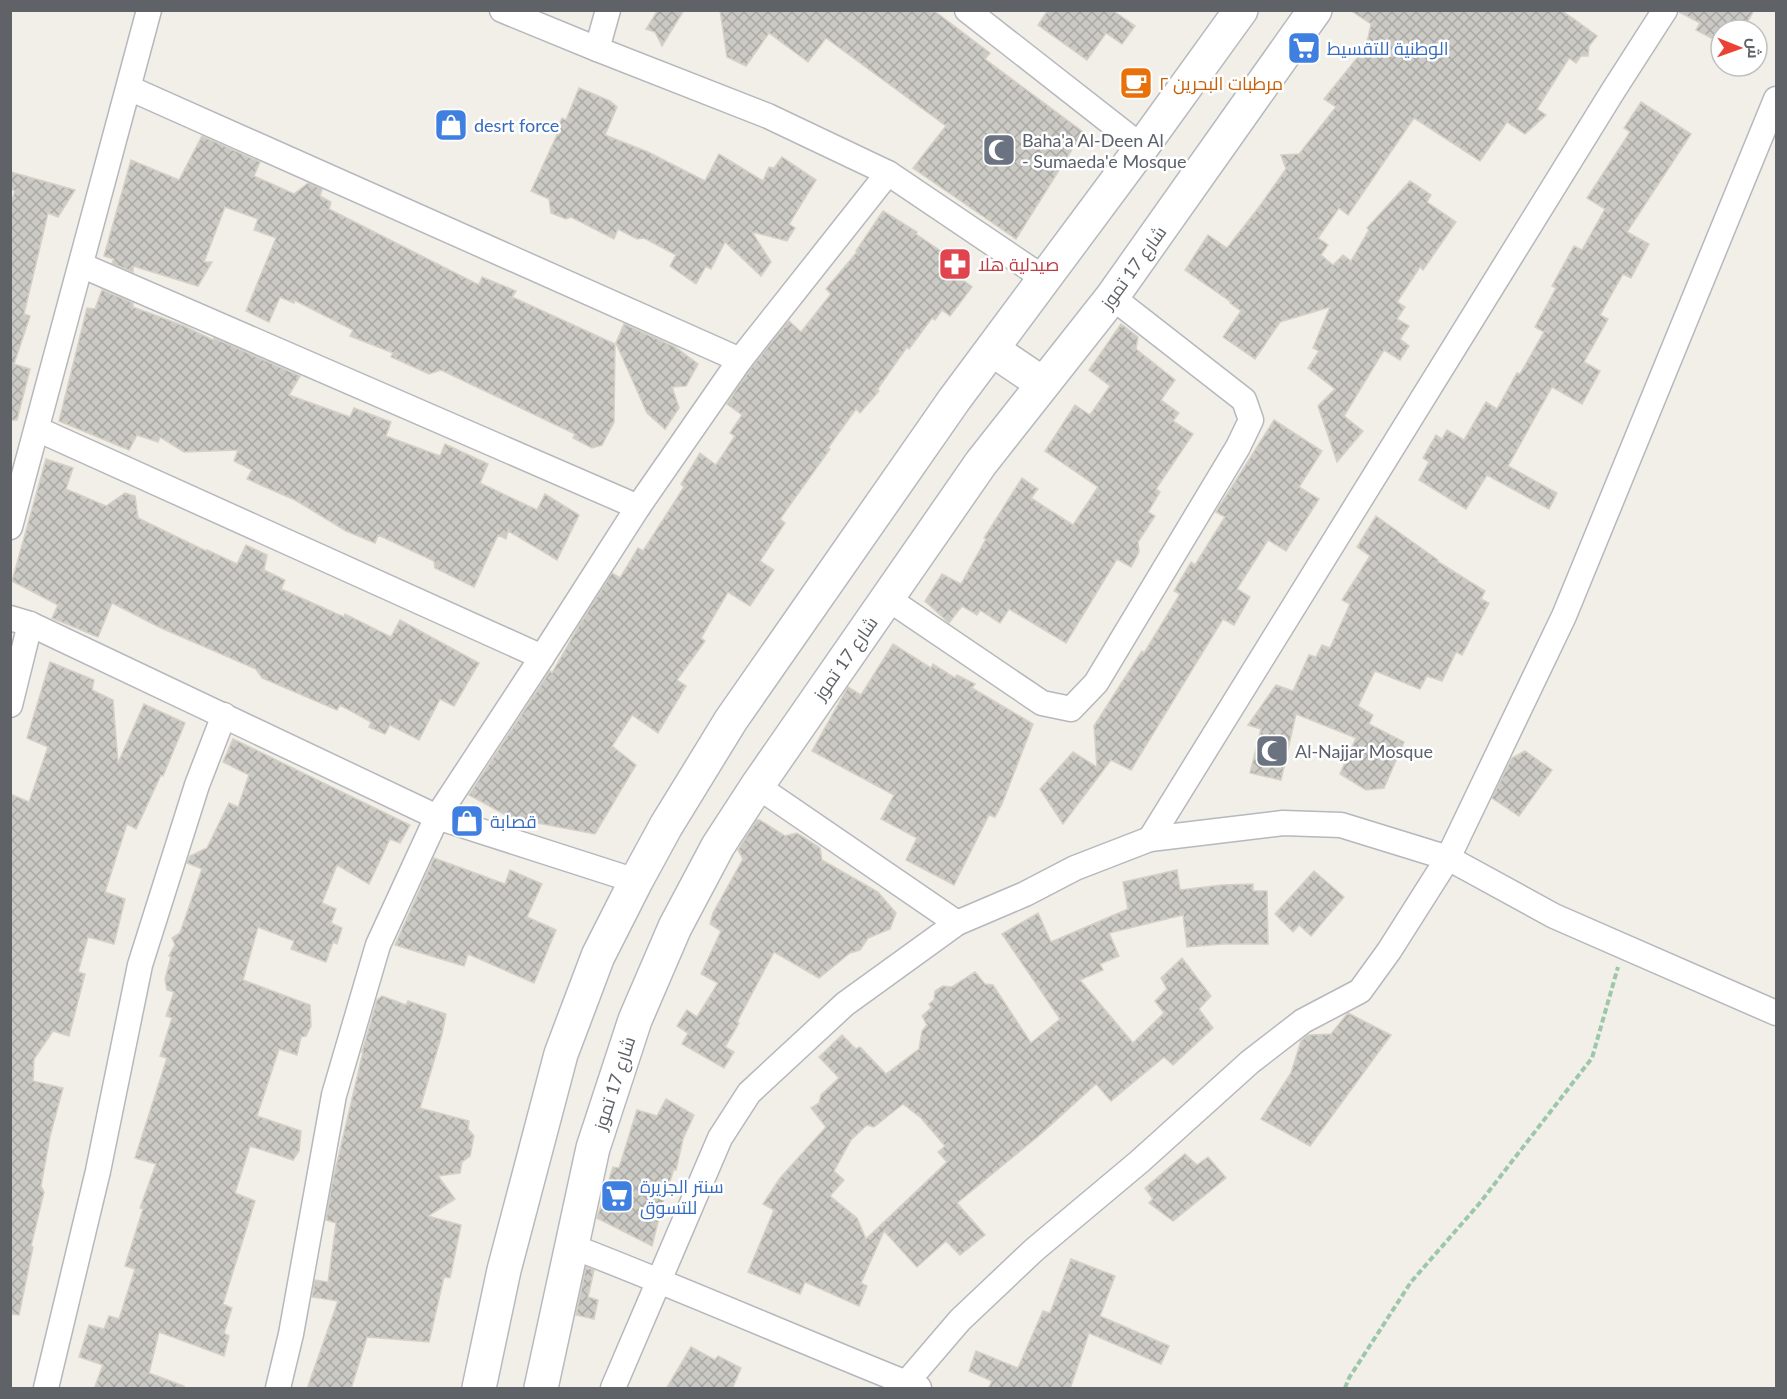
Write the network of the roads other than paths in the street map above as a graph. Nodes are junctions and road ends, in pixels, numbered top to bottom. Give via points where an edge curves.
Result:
1 (149, 10) edge
2 (502, 10) edge
3 (608, 10) edge
4 (1241, 10) edge
5 (1315, 10) edge
6 (1665, 10) edge
7 (981, 14) edge
8 (597, 50) junction
9 (129, 88) junction
10 (1776, 99) edge
11 (1142, 147) junction
12 (888, 173) junction
13 (81, 265) junction
14 (1045, 279) junction
15 (1112, 297) junction
16 (993, 350) junction
17 (740, 360) junction
18 (1043, 384) junction
19 (37, 429) junction
20 (638, 507) junction
21 (10, 527) edge
22 (887, 598) junction
23 (20, 621) edge
24 (543, 657) junction
25 (10, 705) edge
26 (224, 715) junction
27 (757, 786) junction
28 (437, 818) junction
29 (1150, 839) junction
30 (1448, 858) junction
31 (636, 881) junction
32 (957, 923) junction
33 (1776, 1013) edge
34 (571, 1246) junction
35 (659, 1280) junction
36 (910, 1387) edge
37 (46, 1389) edge
38 (278, 1389) edge
39 (479, 1389) edge
40 (541, 1389) edge
41 (613, 1389) edge

1 - 9 street
2 - 8 street
3 - 8 street
4 - 11 main road
5 - 15 main road, شارع 17 تموز
6 - 29 street
7 - 11 street
8 - 12 street via 768,116
9 - 13 street
9 - 17 street
10 - 30 street via 1564,616
11 - 14 main road
12 - 14 street
12 - 17 street
13 - 19 street
13 - 20 street
14 - 16 main road
15 - 18 main road, شارع 17 تموز
15 - 22 street via 1244,400 1251,420 1239,447 1096,683 1071,709 1042,703
16 - 18 main road
16 - 31 main road via 731,720
17 - 20 street
18 - 22 main road, شارع 17 تموز via 981,463
19 - 21 street
19 - 24 street
20 - 24 street
22 - 27 main road, شارع 17 تموز
23 - 25 street
23 - 26 street
24 - 28 street
26 - 28 street
26 - 37 street via 197,785 140,965 99,1171
27 - 32 street
27 - 34 main road, شارع 17 تموز via 718,846 675,927 635,1020 593,1148
28 - 31 street
28 - 38 street via 378,945 334,1095
29 - 30 street via 1282,823 1341,825
29 - 32 street via 1075,868
30 - 33 street via 1554,916
30 - 36 street via 1360,991 1304,1021 1250,1062 1034,1250 960,1320
31 - 39 main road via 598,956 561,1054 504,1270
32 - 35 street via 845,1004 749,1093 720,1138
34 - 35 street
34 - 40 main road, شارع 17 تموز
35 - 36 street
35 - 41 street

